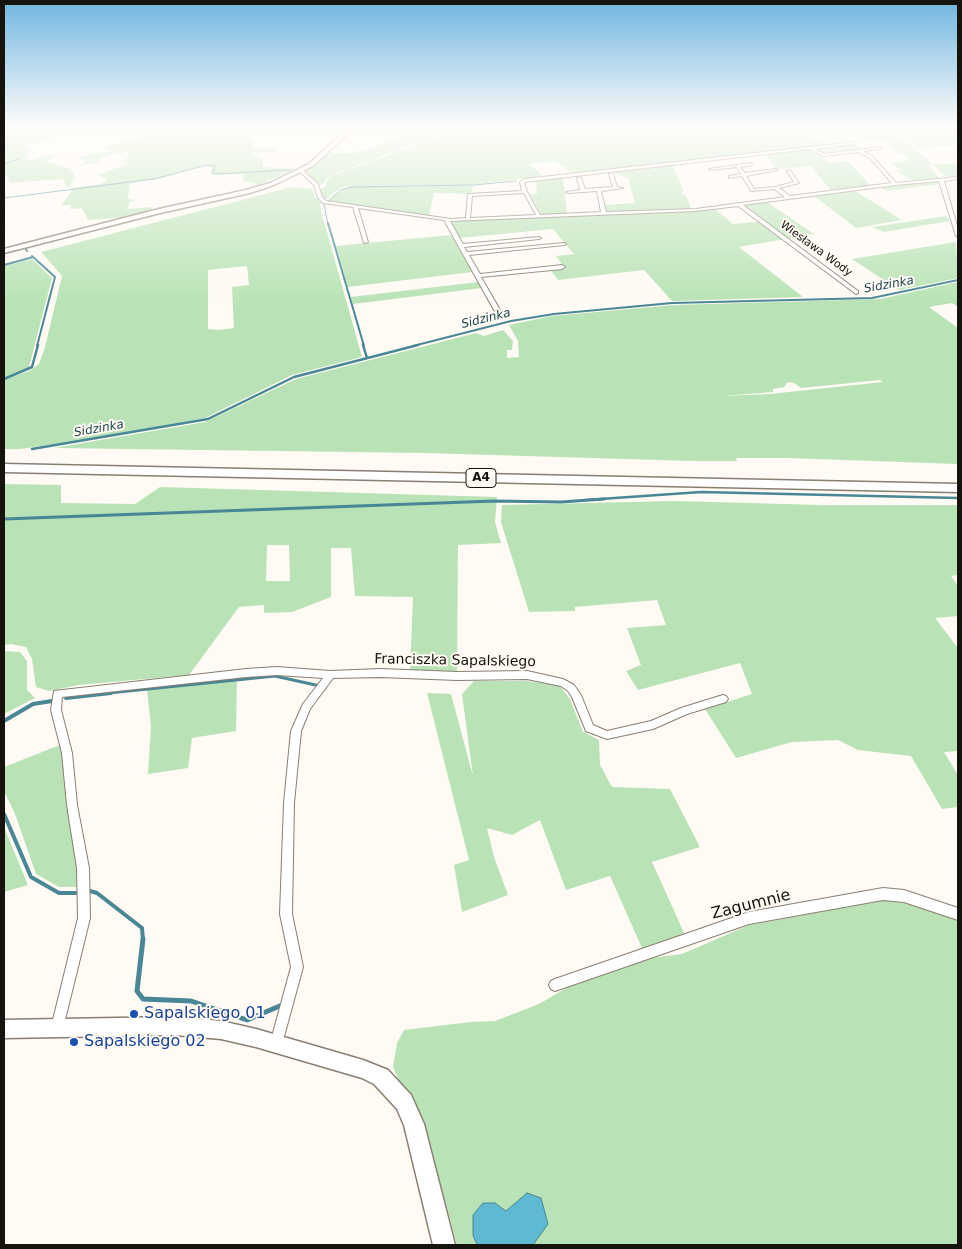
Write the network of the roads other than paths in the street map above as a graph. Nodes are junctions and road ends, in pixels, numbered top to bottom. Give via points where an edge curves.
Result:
1 (268, 185) edge
2 (314, 185) edge
3 (523, 185) edge
4 (582, 185) edge
5 (617, 185) edge
6 (750, 185) edge
7 (787, 185) edge
8 (885, 185) edge
9 (943, 185) edge
10 (618, 188) joint
11 (775, 188) junction
12 (599, 190) junction
13 (583, 191) junction
14 (525, 192) junction
15 (568, 192) dead end
16 (790, 198) junction
17 (740, 205) junction
18 (355, 207) junction
19 (604, 214) junction
20 (539, 217) junction
21 (446, 219) junction
22 (468, 219) junction
23 (958, 236) edge
24 (539, 238) dead end
25 (366, 242) dead end
26 (564, 244) dead end
27 (461, 246) junction
28 (4, 251) edge
29 (466, 254) junction
30 (562, 267) dead end
31 (478, 276) junction
32 (856, 292) dead end
33 (497, 310) dead end
34 (4, 460) edge
35 (4, 468) edge
36 (958, 480) edge
37 (958, 488) edge
38 (330, 675) junction
39 (723, 699) dead end
40 (958, 914) edge
41 (555, 985) dead end
42 (57, 1028) junction
43 (4, 1029) edge
44 (276, 1044) junction
45 (444, 1245) edge

1 - 28 main road
2 - 18 street via 325,202
3 - 14 street
4 - 13 street
5 - 10 street
6 - 11 street via 753,190
7 - 11 street
8 - 16 street
9 - 23 street
10 - 12 street
11 - 16 street
12 - 13 street
12 - 19 street
13 - 15 street
14 - 20 street
14 - 22 street via 470,195
16 - 17 street
17 - 19 street
17 - 32 street, Wiesława Wody
18 - 21 street
18 - 25 street
19 - 20 street
20 - 22 street
21 - 22 street
21 - 27 street
24 - 27 street
26 - 29 street
27 - 29 street
29 - 31 street
30 - 31 street
31 - 33 street
34 - 36 highway, A4
35 - 37 highway, A4
38 - 39 street, Franciszka Sapalskiego via 528,674 571,688 589,728 607,735 653,726 684,710
38 - 42 street, Franciszka Sapalskiego via 277,671 246,673 57,694 56,710 67,753 83,868 84,918
38 - 44 street via 306,707 296,731 289,803 286,914 297,967
40 - 41 street, Zagumnie via 904,896 883,894 749,918
42 - 43 main road
42 - 44 main road via 175,1026 221,1030
44 - 45 main road via 363,1069 381,1077 393,1088 414,1124

